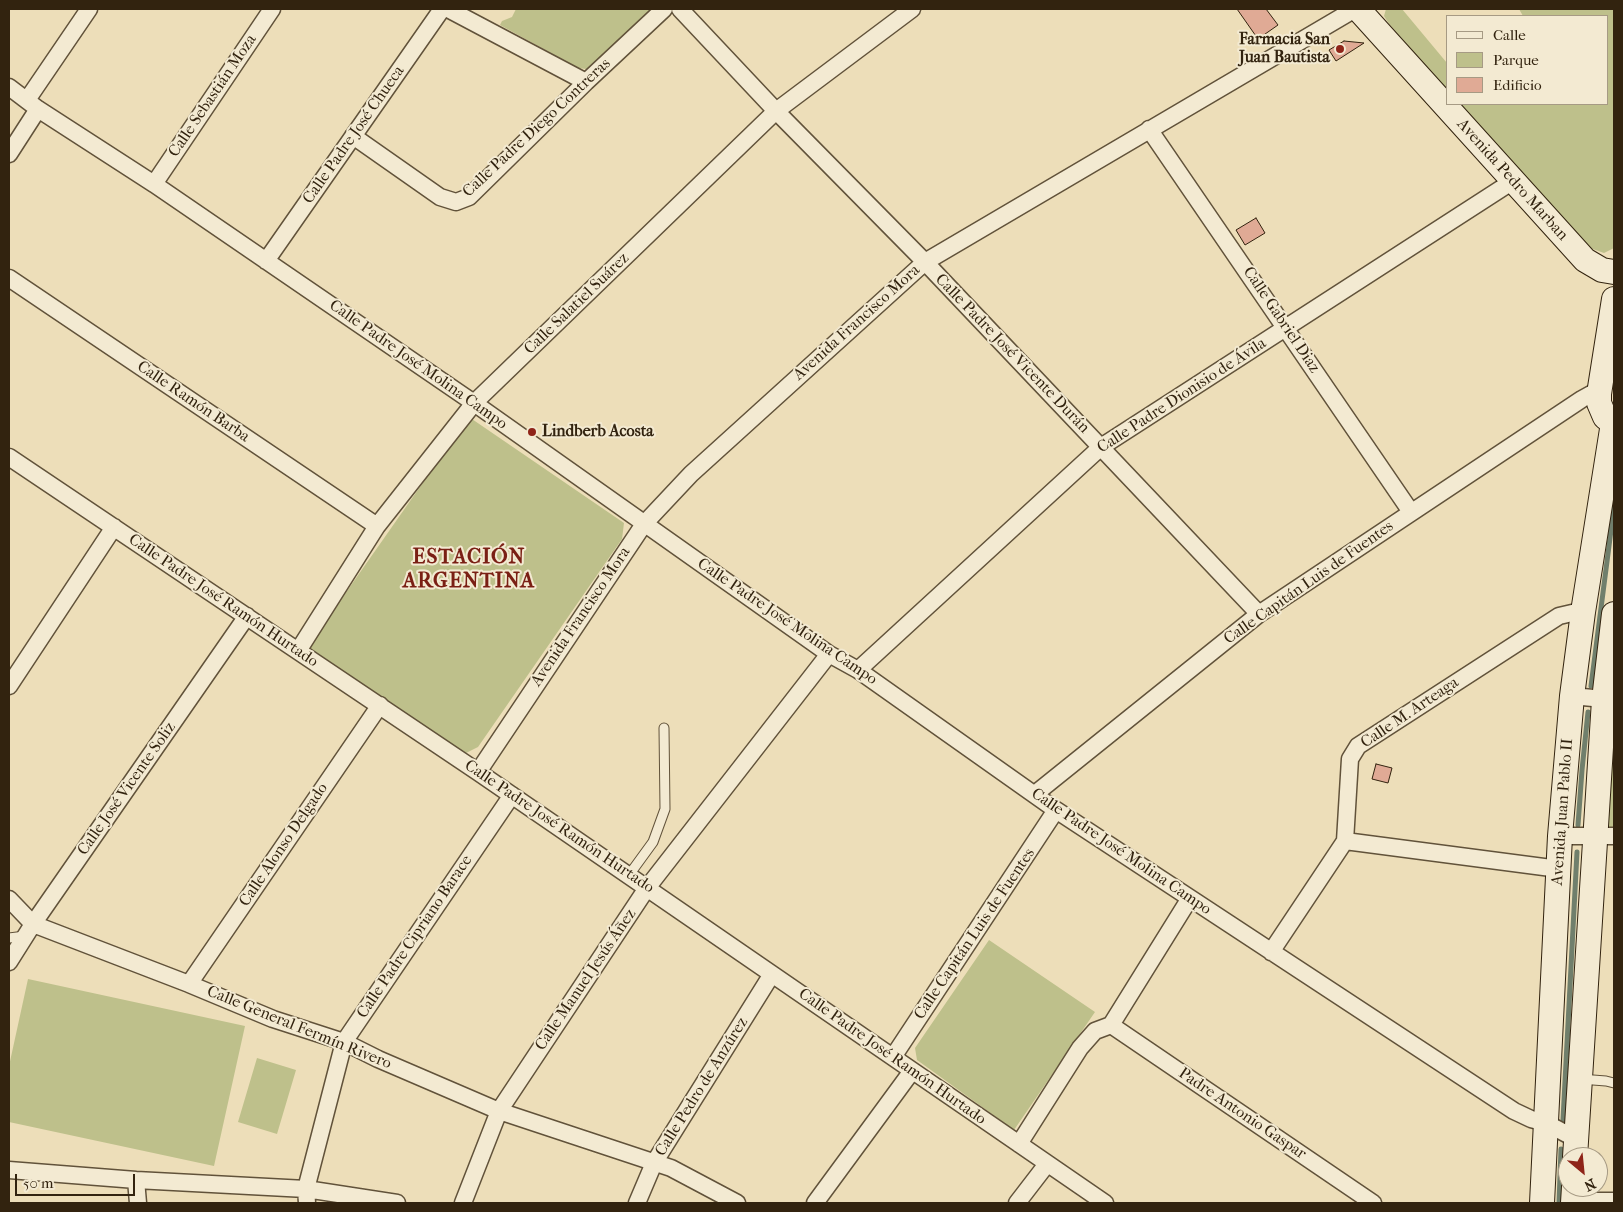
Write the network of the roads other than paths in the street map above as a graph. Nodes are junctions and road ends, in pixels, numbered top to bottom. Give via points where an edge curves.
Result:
1 (89, 9) edge
2 (272, 9) edge
3 (442, 9) edge
4 (448, 9) edge
5 (664, 9) edge
6 (680, 9) edge
7 (912, 9) edge
8 (1356, 9) edge
9 (586, 82) junction
10 (9, 87) edge
11 (32, 104) junction
12 (776, 111) junction
13 (1149, 129) junction
14 (353, 136) junction
15 (9, 154) edge
16 (1513, 181) junction
17 (154, 184) junction
18 (266, 261) junction
19 (925, 262) junction
20 (1614, 272) edge
21 (9, 278) edge
22 (1614, 299) edge
23 (1286, 328) junction
24 (1599, 394) junction
25 (474, 403) junction
26 (1614, 423) edge
27 (1101, 446) junction
28 (9, 457) edge
29 (1411, 512) junction
30 (644, 524) junction
31 (377, 526) junction
32 (114, 528) junction
33 (1583, 612) junction
34 (1259, 614) junction
35 (1614, 614) edge
36 (247, 616) junction
37 (298, 651) junction
38 (829, 654) junction
39 (858, 670) junction
40 (9, 686) edge
41 (1572, 696) junction
42 (1609, 700) edge
43 (380, 706) junction
44 (664, 728) dead end
45 (478, 772) junction
46 (1035, 794) junction
47 (512, 795) junction
48 (1056, 810) junction
49 (1560, 836) junction
50 (1605, 837) edge
51 (1345, 841) junction
52 (1559, 869) junction
53 (629, 875) junction
54 (647, 888) junction
55 (1190, 898) junction
56 (9, 899) edge
57 (22, 933) edge
58 (1271, 952) junction
59 (9, 962) edge
60 (772, 974) junction
61 (189, 984) junction
62 (1111, 1025) junction
63 (344, 1042) junction
64 (893, 1057) junction
65 (912, 1071) junction
66 (1580, 1079) junction
67 (1614, 1083) edge
68 (499, 1111) junction
69 (1546, 1123) junction
70 (1019, 1144) junction
71 (1575, 1147) edge
72 (1576, 1147) edge
73 (654, 1163) junction
74 (1047, 1164) junction
75 (9, 1170) edge
76 (136, 1180) junction
77 (307, 1196) edge
78 (1574, 1197) edge
79 (1614, 1201) edge
80 (138, 1203) edge
81 (397, 1203) edge
82 (464, 1203) edge
83 (637, 1203) edge
84 (737, 1203) edge
85 (815, 1203) edge
86 (1017, 1203) edge
87 (1104, 1203) edge
88 (1373, 1203) edge
89 (1542, 1203) edge

1 - 11 street
2 - 17 street, Calle Sebastián Moza
3 - 14 street, Calle Padre José Chueca
4 - 9 street
5 - 9 street, Calle Padre Diego Contreras
6 - 12 street, Calle Padre José Vicente Durán
7 - 12 street, Calle Salatiel Suárez
8 - 13 street, Avenida Francisco Mora
8 - 16 street, Avenida Pedro Marban
9 - 14 street, Calle Padre Diego Contreras via 469,196 456,202 440,197
10 - 11 street, Calle Padre José Molina Campo
11 - 15 street
11 - 17 street, Calle Padre José Molina Campo
12 - 19 street, Calle Padre José Vicente Durán
12 - 25 street, Calle Salatiel Suárez
13 - 19 street, Avenida Francisco Mora
13 - 23 street, Calle Gabriel Diaz
14 - 18 street, Calle Padre José Chueca
16 - 20 street, Avenida Pedro Marban via 1585,260
16 - 23 street, Calle Padre Dionisio de Ávila
17 - 18 street, Calle Padre José Molina Campo
18 - 25 street, Calle Padre José Molina Campo
19 - 27 street, Calle Padre José Vicente Durán
19 - 30 street, Avenida Francisco Mora via 691,474
21 - 31 street, Calle Ramón Barba
22 - 24 street
23 - 27 street, Calle Padre Dionisio de Ávila
23 - 29 street, Calle Gabriel Diaz
24 - 26 street via 1604,417
24 - 29 street, Calle Capitán Luis de Fuentes via 1582,399
25 - 30 street, Calle Padre José Molina Campo
25 - 31 street, Calle Salatiel Suárez
26 - 33 street, Avenida Juan Pablo II
27 - 34 street, Calle Padre José Vicente Durán
27 - 39 street, Calle Padre Dionisio de Ávila
28 - 32 street, Calle Padre José Ramón Hurtado
29 - 34 street, Calle Capitán Luis de Fuentes
30 - 38 street, Calle Padre José Molina Campo
30 - 45 street, Avenida Francisco Mora
31 - 37 street, Calle Salatiel Suárez
32 - 36 street, Calle Padre José Ramón Hurtado
32 - 40 street
33 - 41 street, Avenida Juan Pablo II
33 - 51 street, Calle M. Arteaga via 1559,616 1358,746 1350,758
34 - 46 street, Calle Capitán Luis de Fuentes
35 - 42 street, Avenida Juan Pablo II
36 - 37 street, Calle Padre José Ramón Hurtado
36 - 57 street, Calle José Vicente Soliz
37 - 43 street, Calle Padre José Ramón Hurtado
38 - 39 street, Calle Padre José Molina Campo
38 - 54 street, Calle Manuel Jesús Áñez
39 - 46 street, Calle Padre José Molina Campo
41 - 42 street
41 - 49 street, Avenida Juan Pablo II
42 - 50 street, Avenida Juan Pablo II
43 - 45 street, Calle Padre José Ramón Hurtado
43 - 61 street, Calle Alonso Delgado
44 - 53 lane via 665,809 653,842
45 - 47 street, Calle Padre José Ramón Hurtado
46 - 48 street, Calle Padre José Molina Campo
47 - 53 street, Calle Padre José Ramón Hurtado
47 - 63 street, Calle Padre Cipriano Barace
48 - 55 street, Calle Padre José Molina Campo
48 - 64 street, Calle Capitán Luis de Fuentes
49 - 50 street
49 - 52 street, Avenida Juan Pablo II
50 - 66 street, Avenida Juan Pablo II
51 - 52 street
51 - 58 street
52 - 69 street, Avenida Juan Pablo II
53 - 54 street, Calle Padre José Ramón Hurtado
54 - 60 street, Calle Padre José Ramón Hurtado
54 - 68 street, Calle Manuel Jesús Áñez
55 - 58 street, Calle Padre José Molina Campo
55 - 62 street
56 - 57 street, Calle General Fermín Rivero
57 - 59 street, Calle José Vicente Soliz
57 - 61 street, Calle General Fermín Rivero
58 - 69 street, Calle Padre José Molina Campo via 1514,1110 1531,1120
60 - 64 street, Calle Padre José Ramón Hurtado
60 - 73 street, Calle Pedro de Anzúrez
61 - 63 street, Calle General Fermín Rivero via 274,1019
62 - 70 street via 1095,1031 1080,1048
62 - 88 street, Padre Antonio Gaspar
63 - 68 street, Calle General Fermín Rivero
63 - 77 street, Calle Padre Cipriano Barace
64 - 65 street, Calle Padre José Ramón Hurtado
65 - 70 street, Calle Padre José Ramón Hurtado
65 - 85 street
66 - 67 lane
66 - 72 street, Avenida Juan Pablo II
68 - 73 street, Calle General Fermín Rivero
68 - 82 street, Calle Manuel Jesús Áñez
69 - 71 street, Calle Padre José Molina Campo
69 - 89 street, Avenida Juan Pablo II
70 - 74 street, Calle Padre José Ramón Hurtado
73 - 83 street, Calle Pedro de Anzúrez
73 - 84 street, Calle General Fermín Rivero via 671,1168
74 - 86 street
74 - 87 street, Calle Padre José Ramón Hurtado
75 - 76 street
76 - 77 street
76 - 80 street
77 - 81 street
78 - 79 street

